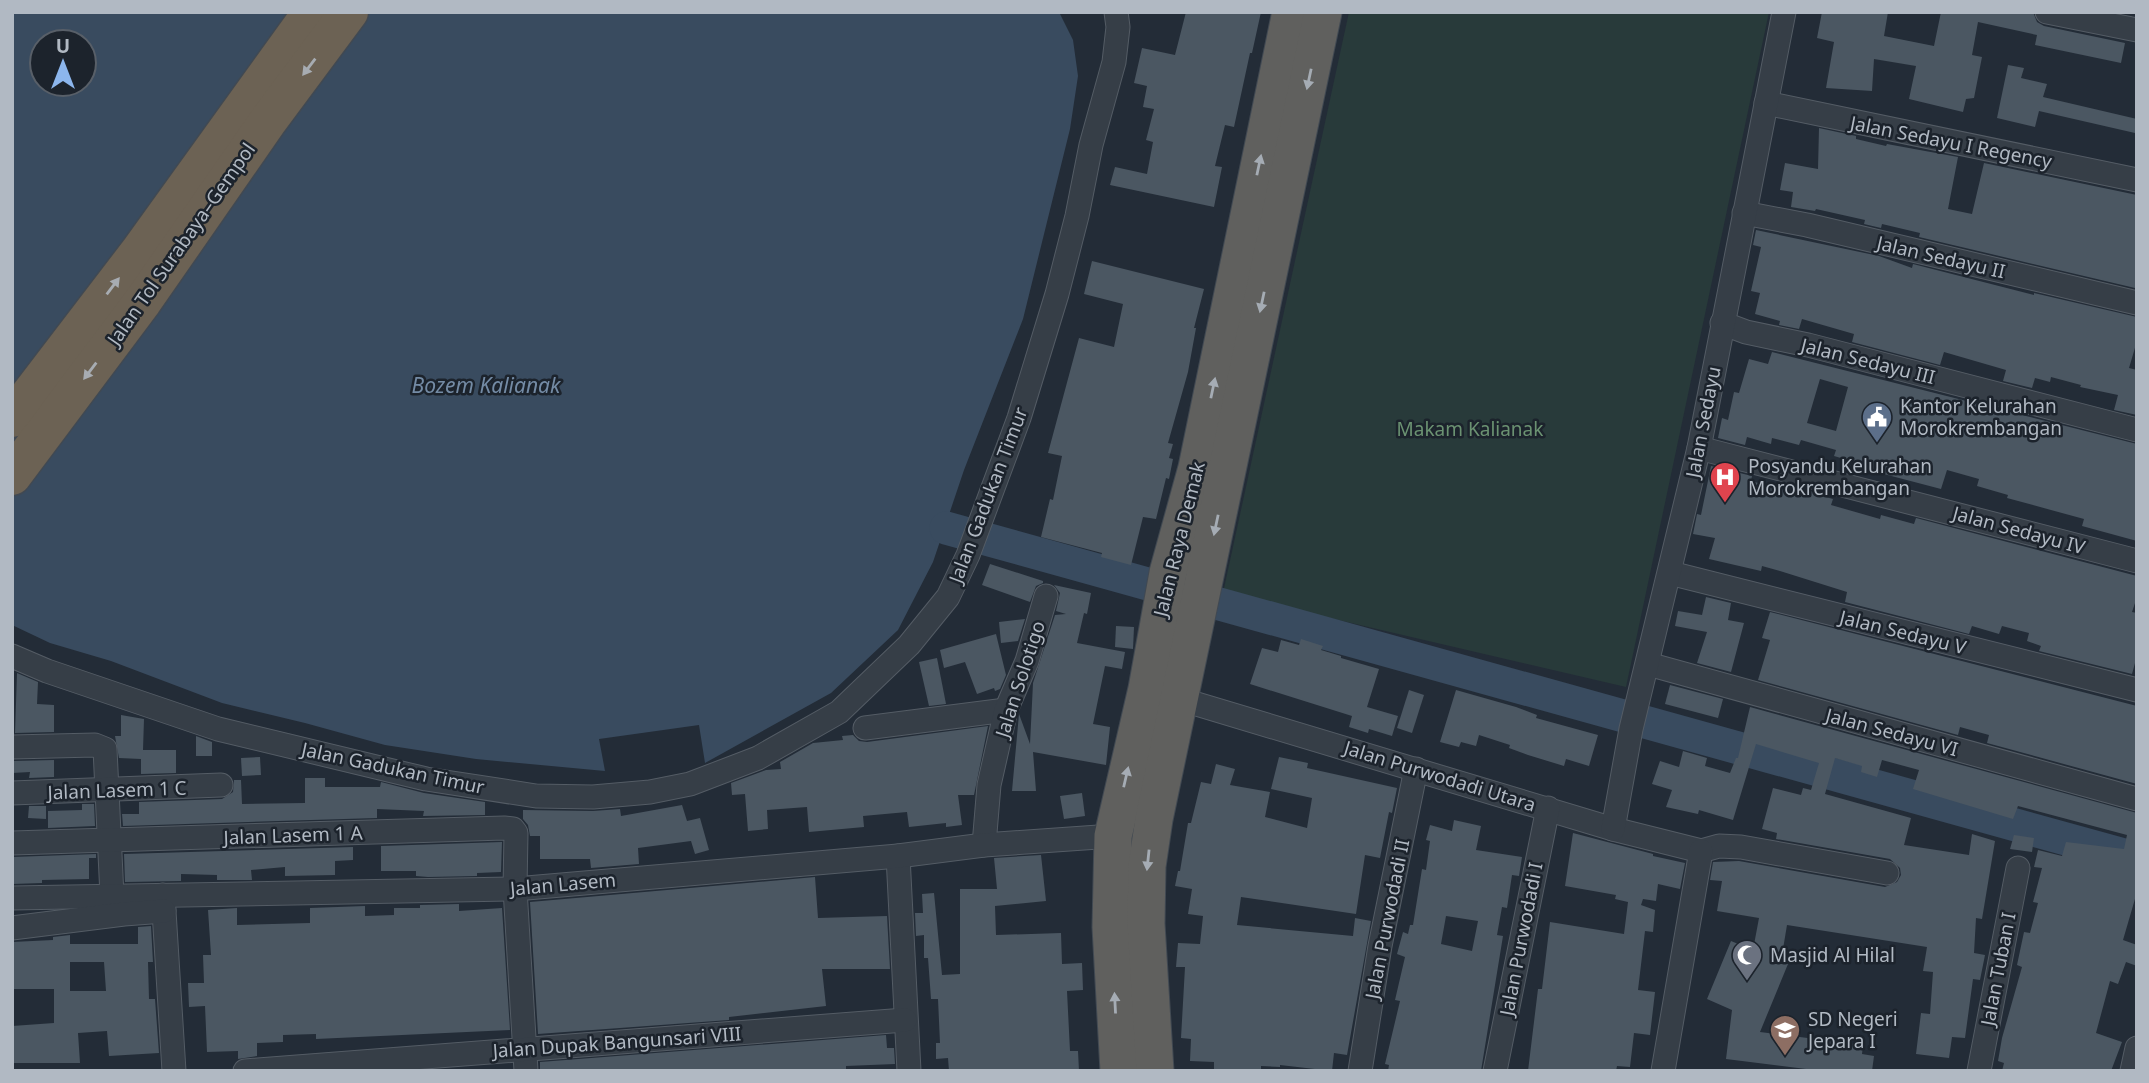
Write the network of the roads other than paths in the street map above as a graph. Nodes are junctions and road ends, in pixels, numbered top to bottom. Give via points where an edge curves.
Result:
1 (312, 12) edge
2 (349, 12) edge
3 (1115, 12) edge
4 (1291, 12) edge
5 (1323, 12) edge
6 (1784, 12) edge
7 (2047, 12) edge
8 (2137, 30) edge
9 (1766, 103) junction
10 (2137, 180) edge
11 (1744, 213) junction
12 (2137, 303) edge
13 (1722, 323) junction
14 (12, 418) edge
15 (2137, 430) edge
16 (1218, 440) junction
17 (1699, 447) junction
18 (12, 476) edge
19 (2137, 561) edge
20 (1670, 573) junction
21 (1046, 596) dead end
22 (12, 656) edge
23 (1647, 664) junction
24 (2137, 690) edge
25 (1180, 699) junction
26 (1006, 710) junction
27 (865, 728) dead end
28 (12, 747) edge
29 (1416, 769) junction
30 (221, 785) dead end
31 (107, 790) junction
32 (12, 793) edge
33 (2137, 799) edge
34 (1548, 808) junction
35 (1613, 829) junction
36 (1113, 836) junction
37 (109, 840) junction
38 (12, 843) edge
39 (984, 845) junction
40 (1701, 851) junction
41 (898, 856) junction
42 (2018, 868) dead end
43 (1887, 873) dead end
44 (515, 889) junction
45 (112, 896) junction
46 (12, 898) edge
47 (163, 903) junction
48 (12, 928) edge
49 (905, 1020) junction
50 (2137, 1048) edge
51 (526, 1060) edge
52 (174, 1071) edge
53 (244, 1071) edge
54 (909, 1071) edge
55 (1119, 1071) edge
56 (1155, 1071) edge
57 (1360, 1071) edge
58 (1495, 1071) edge
59 (1663, 1071) edge
60 (1979, 1071) edge
61 (2132, 1071) edge

14 -> 1 highway, Jalan Tol Surabaya–Gempol
2 -> 18 highway, Jalan Tol Surabaya–Gempol
3 - 22 street, Jalan Gadukan Timur via 1114,62 1057,294 1019,418 968,555 948,597 909,645 839,712 758,758 690,784 593,797 536,796 426,779 218,729
16 -> 4 highway, Jalan Raya Demak
5 -> 16 highway, Jalan Raya Demak
6 - 9 street, Jalan Sedayu
7 - 8 street
9 - 10 street, Jalan Sedayu I Regency
9 - 11 street, Jalan Sedayu
11 - 12 street, Jalan Sedayu II
11 - 13 street, Jalan Sedayu
13 - 15 street, Jalan Sedayu III
13 - 17 street, Jalan Sedayu
16 -> 25 highway, Jalan Raya Demak via 1205,582
36 -> 16 highway, Jalan Raya Demak via 1168,573
17 - 19 street, Jalan Sedayu IV
17 - 20 street, Jalan Sedayu
20 - 23 street, Jalan Sedayu
20 - 24 street, Jalan Sedayu V
21 - 26 street, Jalan Solotigo via 1027,661
23 - 33 street, Jalan Sedayu VI
23 - 35 street, Jalan Sedayu
25 - 29 street, Jalan Purwodadi Utara
25 -> 56 highway, Jalan Raya Demak via 1147,866
26 - 27 street
26 - 39 street, Jalan Solotigo via 989,785
28 - 31 street via 103,747
29 - 34 street, Jalan Purwodadi Utara
29 - 57 street, Jalan Purwodadi II
30 - 31 street, Jalan Lasem 1 C
31 - 32 street, Jalan Lasem 1 C
31 - 37 street
34 - 35 street, Jalan Purwodadi Utara
34 - 58 street, Jalan Purwodadi I
35 - 40 street, Jalan Purwodadi Utara
36 - 39 street, Jalan Lasem
55 -> 36 highway, Jalan Raya Demak via 1111,927
37 - 38 street, Jalan Lasem 1 A
37 - 44 street, Jalan Lasem 1 A via 509,828 516,833
37 - 45 street
39 - 41 street, Jalan Lasem
40 - 43 street via 1741,847
40 - 59 street
41 - 44 street, Jalan Lasem
41 - 49 street
42 - 60 street, Jalan Tuban I
44 - 47 street, Jalan Lasem
44 - 51 street
45 - 46 street, Jalan Lasem
45 - 47 street, Jalan Lasem
47 - 48 street
47 - 52 street
49 - 51 street, Jalan Dupak Bangunsari VIII
49 - 54 street
50 - 61 street
51 - 53 street, Jalan Dupak Bangunsari VIII

